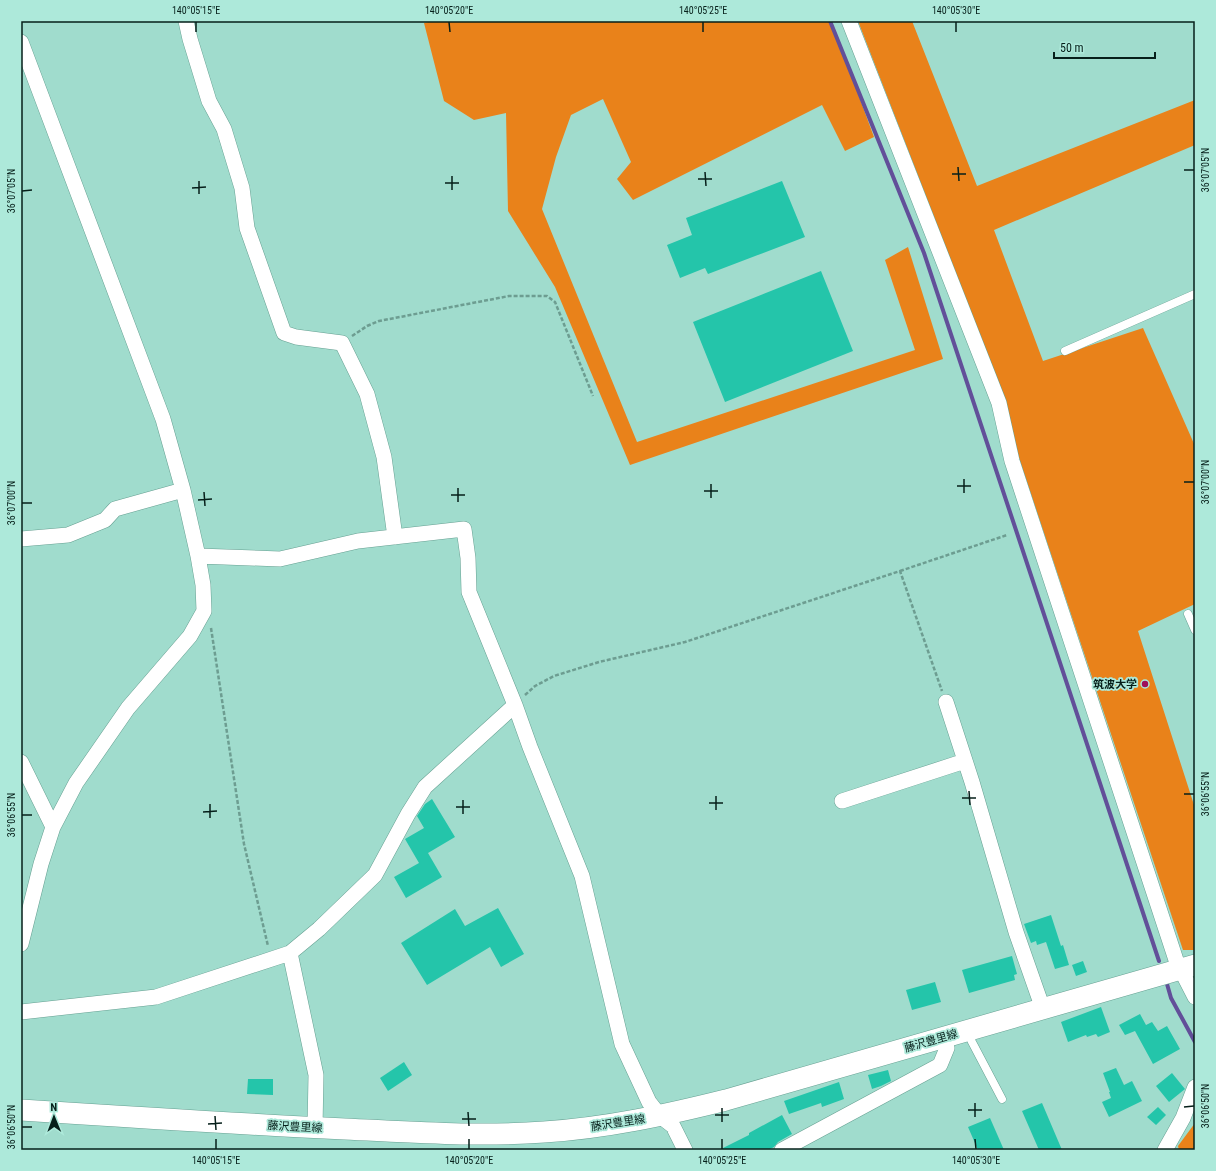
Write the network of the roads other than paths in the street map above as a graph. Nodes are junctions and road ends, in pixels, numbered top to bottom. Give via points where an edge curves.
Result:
1 (186, 21) edge
2 (849, 21) edge
3 (21, 42) edge
4 (1195, 294) edge
5 (1065, 351) dead end
6 (183, 490) junction
7 (395, 537) junction
8 (21, 539) edge
9 (198, 556) junction
10 (1188, 614) dead end
11 (1195, 630) edge
12 (946, 702) road end
13 (515, 705) junction
14 (965, 761) junction
15 (21, 762) edge
16 (842, 801) dead end
17 (53, 826) junction
18 (21, 944) edge
19 (290, 953) junction
20 (1187, 967) edge
21 (1195, 997) edge
22 (1043, 1009) junction
23 (21, 1012) edge
24 (968, 1031) junction
25 (943, 1038) junction
26 (1195, 1087) edge
27 (1002, 1099) dead end
28 (21, 1110) edge
29 (660, 1116) junction
30 (315, 1128) junction
31 (685, 1150) edge
32 (782, 1150) edge
33 (1165, 1150) edge

1 - 7 street via 209,101 224,129 242,188 247,228 284,333 342,343 367,394 384,457
2 - 20 street via 999,403 1012,461
3 - 6 street via 163,419
4 - 5 lane
6 - 8 street via 115,509 105,520 68,535
6 - 9 street
7 - 9 street via 358,541 280,559
7 - 13 street via 464,529 469,592
9 - 17 street via 204,611 190,636 128,708 76,783
10 - 11 lane
12 - 14 street
13 - 19 street via 425,787 375,875
13 - 29 street via 582,876 622,1044 649,1102
14 - 16 street
14 - 22 street via 1016,932
15 - 17 street
17 - 18 street
19 - 23 street via 156,997
19 - 30 street via 316,1075
20 - 21 street
20 - 22 main road, 藤沢豊里線
22 - 24 main road, 藤沢豊里線
24 - 25 main road, 藤沢豊里線
24 - 27 lane
25 - 29 main road, 藤沢豊里線 via 760,1091
25 - 32 street via 947,1048 940,1065
26 - 33 street via 1183,1118
28 - 30 main road, 藤沢豊里線
29 - 30 main road, 藤沢豊里線 via 544,1132 473,1135
29 - 31 street via 672,1126

